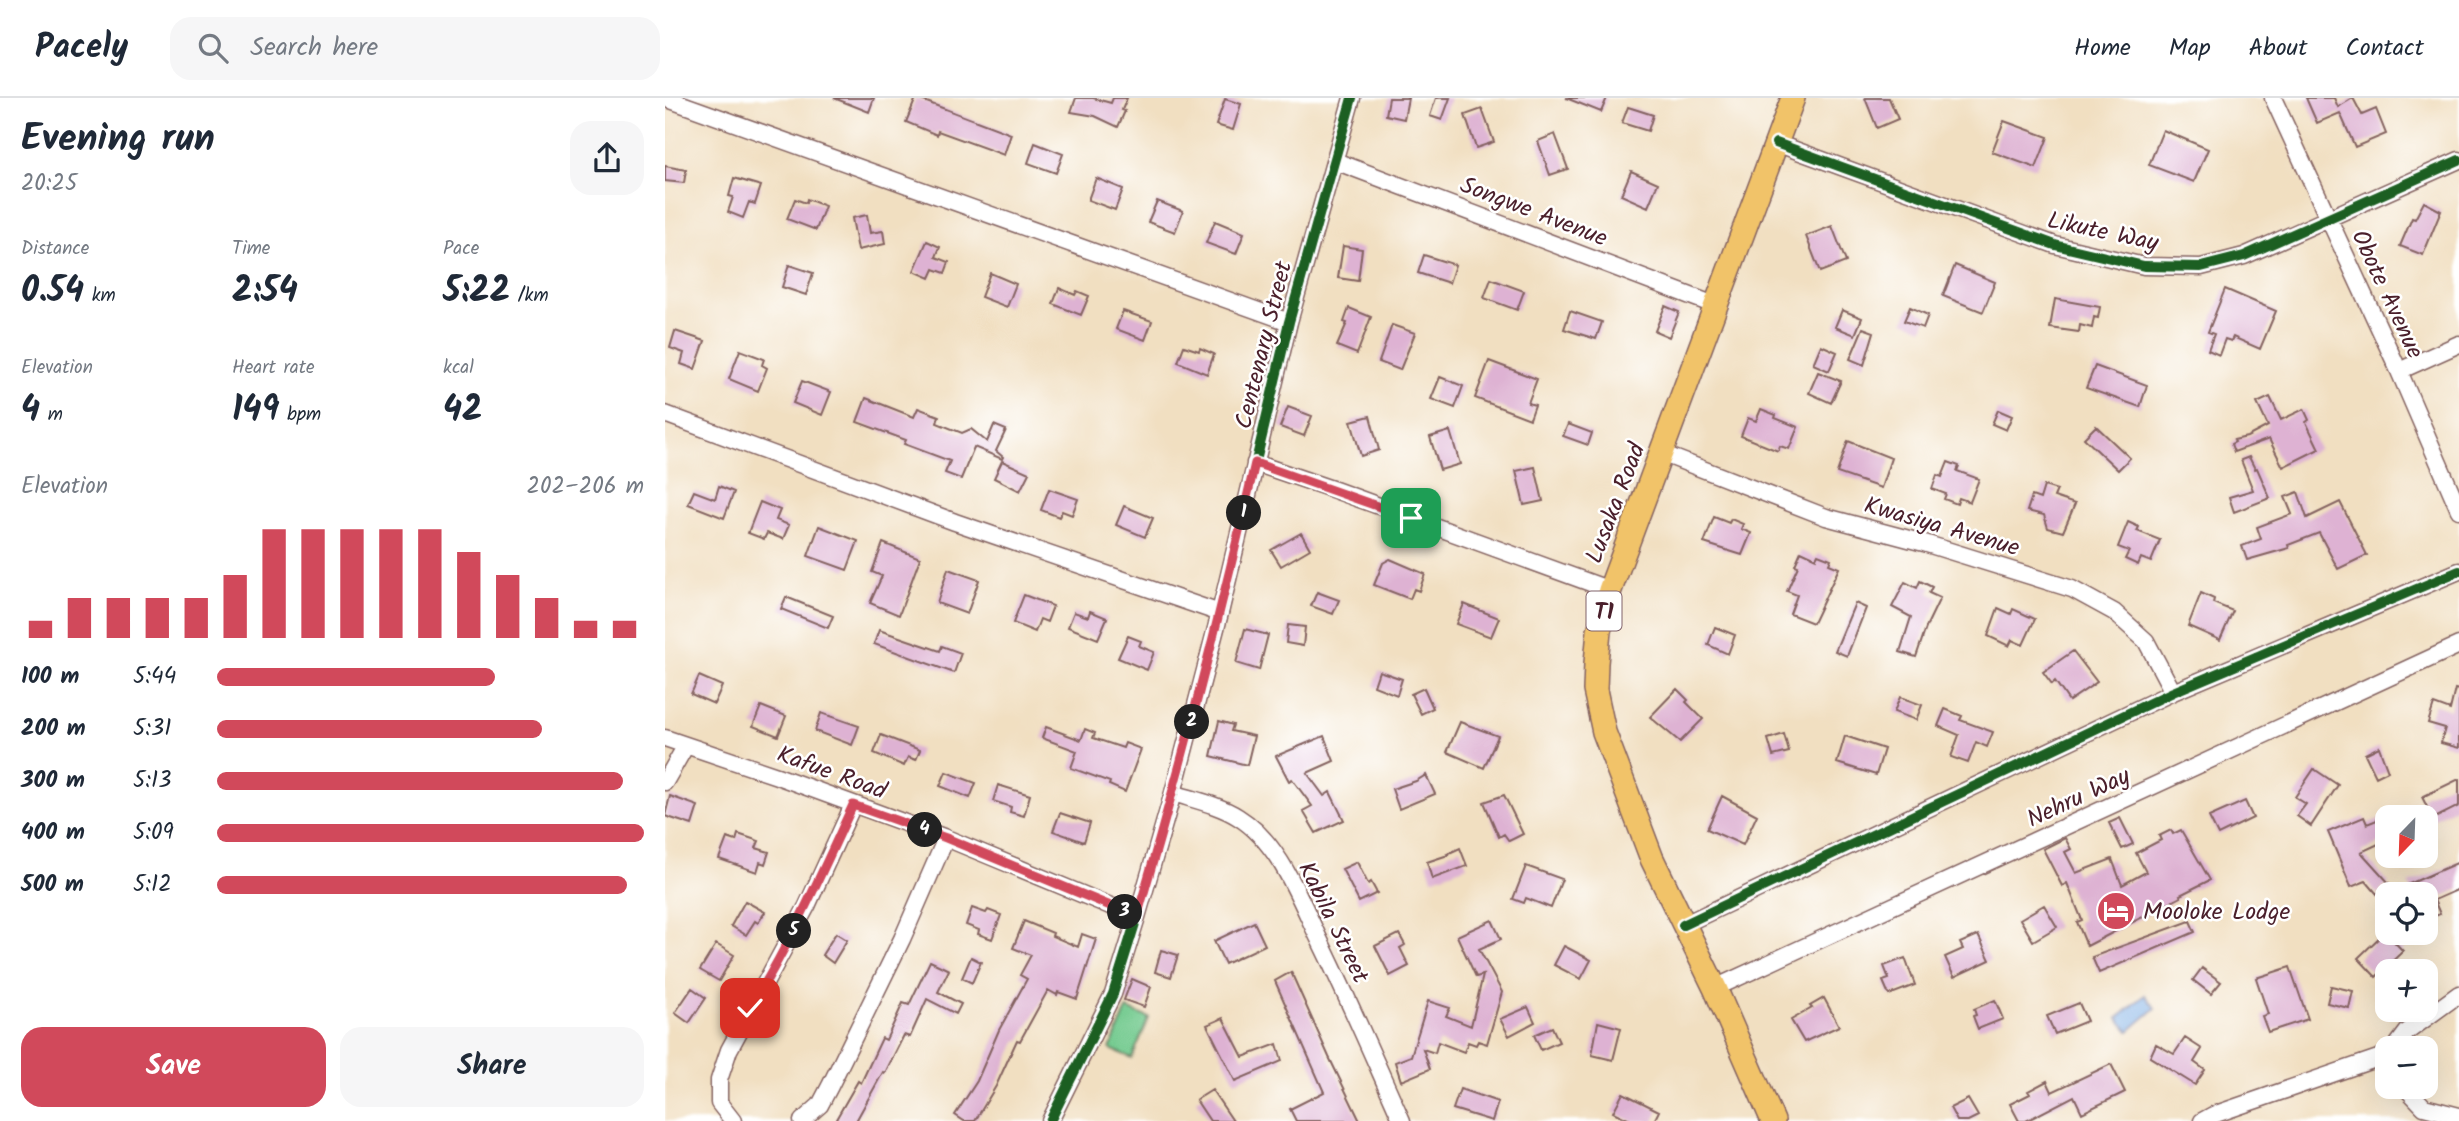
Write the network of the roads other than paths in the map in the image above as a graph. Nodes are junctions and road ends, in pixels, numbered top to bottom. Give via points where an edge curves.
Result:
1 (665, 98) edge
2 (1352, 98) edge
3 (1793, 98) edge
4 (2273, 98) edge
5 (1776, 142) junction
6 (2459, 160) edge
7 (1335, 161) junction
8 (2328, 220) junction
9 (1717, 306) junction
10 (1289, 322) junction
11 (2459, 344) edge
12 (2399, 370) junction
13 (665, 414) edge
14 (1661, 453) junction
15 (1255, 463) junction
16 (2459, 510) edge
17 (2459, 571) edge
18 (1610, 590) junction
19 (1220, 613) junction
20 (2459, 645) edge
21 (2173, 692) junction
22 (665, 738) edge
23 (685, 747) junction
24 (665, 782) edge
25 (1173, 793) junction
26 (853, 805) junction
27 (946, 838) junction
28 (1137, 917) junction
29 (1683, 925) junction
30 (1715, 988) junction
31 (2459, 994) edge
32 (2404, 1036) edge
33 (2375, 1059) edge
34 (2416, 1099) edge
35 (2459, 1116) edge
36 (733, 1121) edge
37 (802, 1121) edge
38 (1050, 1121) edge
39 (1402, 1121) edge
40 (1773, 1121) edge
41 (2202, 1121) edge

1 - 10 street
2 - 7 street, Centenary Street
3 - 5 highway, Lusaka Road / T1
4 - 8 street, Obote Avenue
5 - 8 street, Likute Way via 2055,245 2144,265 2201,267 2244,256
5 - 9 highway, Lusaka Road / T1
6 - 8 street, Likute Way
7 - 9 street, Songwe Avenue
7 - 10 street, Centenary Street
8 - 12 street, Obote Avenue
9 - 14 highway, Lusaka Road / T1
10 - 15 street, Centenary Street
11 - 12 street
12 - 16 street, Obote Avenue
13 - 19 street via 954,522
14 - 18 highway, Lusaka Road / T1
14 - 21 street, Kwasiya Avenue via 1826,517 2073,589 2114,611 2146,641
15 - 18 street
15 - 19 street, Centenary Street
17 - 21 street
18 - 29 highway, Lusaka Road / T1 via 1595,663 1604,732 1652,859
19 - 25 street, Centenary Street
20 - 30 street, Nehru Way
21 - 29 street
22 - 23 street, Kafue Road
23 - 24 street
23 - 26 street, Kafue Road
25 - 28 street, Centenary Street
25 - 39 street, Kabila Street via 1240,818 1263,838 1286,870
26 - 27 street, Kafue Road
26 - 36 street via 807,906 729,1050 719,1080 719,1103
27 - 28 street, Kafue Road
27 - 37 street via 831,1086 820,1105
28 - 38 street, Centenary Street via 1113,995
29 - 30 highway, Lusaka Road / T1
30 - 40 highway, Lusaka Road / T1
31 - 32 street
33 - 41 street
34 - 35 street via 2424,1107

